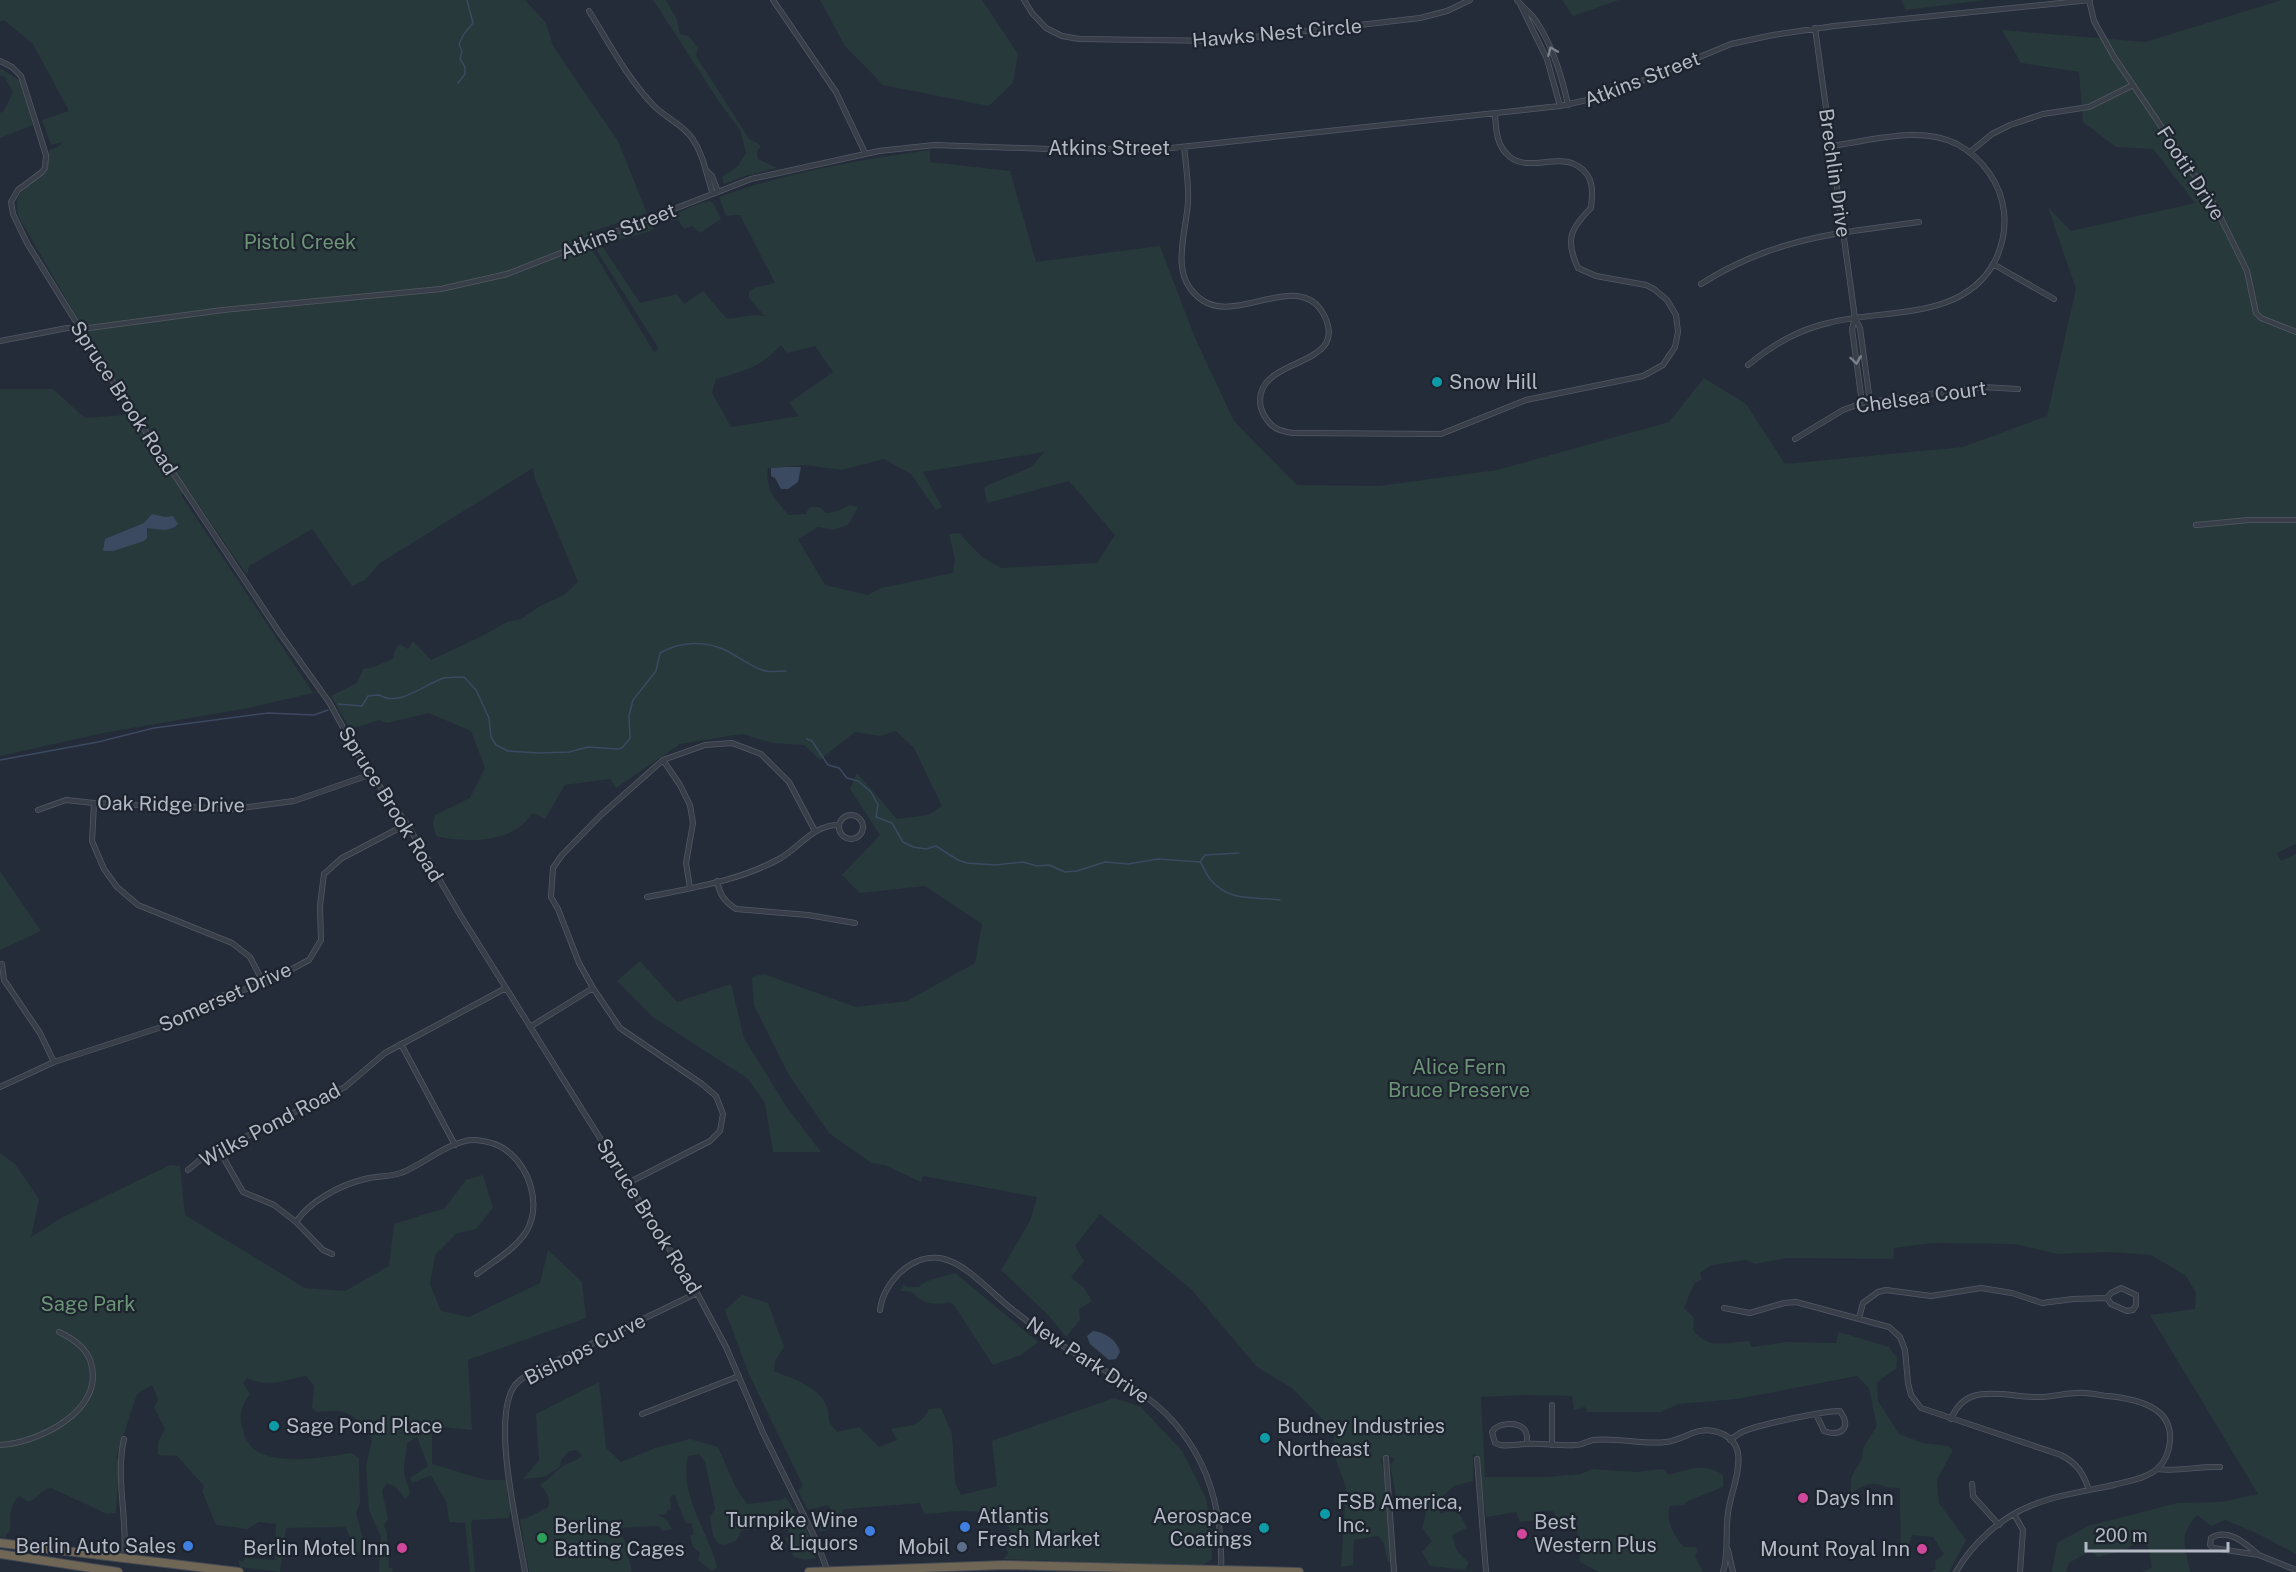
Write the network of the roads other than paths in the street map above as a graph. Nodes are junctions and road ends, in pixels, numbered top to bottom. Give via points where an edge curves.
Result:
1 (773, 0) edge
2 (1024, 0) edge
3 (1470, 0) edge
4 (2090, 0) edge
5 (1519, 2) edge
6 (589, 11) dead end
7 (1815, 28) junction
8 (0, 61) edge
9 (2133, 85) junction
10 (1568, 105) junction
11 (1560, 106) junction
12 (1495, 114) junction
13 (1832, 146) junction
14 (1185, 147) junction
15 (1970, 152) junction
16 (865, 153) junction
17 (716, 193) junction
18 (1919, 222) dead end
19 (1843, 232) junction
20 (1993, 264) junction
21 (1701, 284) dead end
22 (2054, 299) dead end
23 (1855, 318) junction
24 (78, 327) junction
25 (2296, 332) edge
26 (0, 341) edge
27 (1748, 365) dead end
28 (2018, 389) dead end
29 (1870, 402) junction
30 (1862, 403) junction
31 (1796, 439) dead end
32 (2296, 520) edge
33 (2196, 525) dead end
34 (663, 760) junction
35 (372, 774) junction
36 (94, 803) junction
37 (38, 810) dead end
38 (407, 824) junction
39 (838, 825) junction
40 (815, 831) junction
41 (717, 881) junction
42 (690, 888) junction
43 (646, 897) dead end
44 (855, 923) dead end
45 (2, 964) dead end
46 (264, 984) junction
47 (506, 988) junction
48 (592, 988) junction
49 (531, 1027) junction
50 (401, 1044) junction
51 (54, 1062) junction
52 (0, 1087) edge
53 (455, 1145) junction
54 (219, 1150) junction
55 (189, 1170) dead end
56 (628, 1183) junction
57 (296, 1222) junction
58 (332, 1254) dead end
59 (477, 1274) dead end
60 (697, 1293) junction
61 (2108, 1298) junction
62 (1724, 1308) dead end
63 (880, 1310) dead end
64 (1859, 1318) junction
65 (59, 1332) dead end
66 (739, 1376) junction
67 (1552, 1406) dead end
68 (642, 1414) dead end
69 (1816, 1414) junction
70 (1951, 1419) junction
71 (124, 1439) dead end
72 (1730, 1440) junction
73 (1527, 1444) junction
74 (1552, 1444) junction
75 (0, 1445) edge
76 (1386, 1458) dead end
77 (1477, 1459) dead end
78 (2220, 1467) dead end
79 (2157, 1469) junction
80 (1972, 1484) dead end
81 (2089, 1490) junction
82 (2014, 1514) junction
83 (1999, 1525) junction
84 (0, 1543) edge
85 (1727, 1547) junction
86 (0, 1554) edge
87 (2259, 1555) junction
88 (124, 1558) junction
89 (2296, 1570) edge
90 (1222, 1571) edge
91 (118, 1572) edge
92 (239, 1572) edge
93 (525, 1572) edge
94 (809, 1572) edge
95 (828, 1572) edge
96 (1299, 1572) edge
97 (1395, 1572) edge
98 (1486, 1572) edge
99 (1723, 1572) edge
100 (1733, 1572) edge
101 (1956, 1572) edge
102 (2020, 1572) edge

1 - 16 street via 836,92
2 - 3 street, Hawks Nest Circle via 1046,28 1071,38 1197,42 1420,18
4 - 7 street, Atkins Street
4 - 9 street, Footit Drive via 2098,29
10 -> 5 street via 1548,42
5 - 11 street via 1547,59
6 - 17 street via 637,87 692,138
7 - 10 street, Atkins Street via 1741,41 1605,96
7 - 13 street, Brechlin Drive
8 - 24 street, Spruce Brook Road via 21,76 46,155 42,172 12,197 13,214
9 - 15 street via 2089,107 2043,114 2010,125
9 - 25 street, Footit Drive via 2214,204 2247,271 2256,313
10 - 11 street, Atkins Street
11 - 12 street, Atkins Street
12 - 14 street, Atkins Street
12 - 14 street via 1499,142 1510,158 1529,163 1572,162 1585,171 1592,183 1591,208 1574,226 1570,239 1570,252 1578,268 1654,289 1676,315 1677,340 1668,360 1650,374 1534,397 1436,434 1293,434 1276,430 1259,402 1263,385 1277,371 1320,351 1329,338 1328,322 1310,298 1294,295 1216,306 1203,301 1192,290 1183,276 1180,258 1188,194
13 - 15 street via 1923,135
13 - 19 street, Brechlin Drive
14 - 16 street, Atkins Street via 1142,150 934,145
15 - 20 street via 1990,174 2002,202 2004,231
16 - 17 street, Atkins Street via 751,179
17 - 24 street, Atkins Street via 507,274 472,283
18 - 19 street
19 - 21 street via 1798,240 1762,252
19 - 23 street, Brechlin Drive
20 - 22 street
20 - 23 street via 1975,287 1950,302
23 - 27 street via 1792,335
23 - 29 street, Brechlin Drive via 1860,328
23 -> 30 street, Brechlin Drive via 1852,329
24 - 26 street, Atkins Street
24 - 35 street, Spruce Brook Road via 329,702
28 - 29 street, Chelsea Court via 1982,387
29 - 30 street, Chelsea Court
30 - 31 street, Chelsea Court
32 - 33 street
34 - 40 street via 705,745 732,743 761,754 789,782
34 - 42 street via 690,805 693,823 686,863
34 - 48 street via 601,815 553,868 551,897
35 - 36 street, Oak Ridge Drive via 294,801 234,809
35 - 38 street, Spruce Brook Road
36 - 37 street, Oak Ridge Drive via 66,800
36 - 46 street via 92,841 117,887 138,905 232,943 250,957
38 - 46 street, Somerset Drive via 342,858 324,874 321,940 309,960
38 - 47 street, Spruce Brook Road
39 - 39 street via 846,839 854,840 862,831 860,820 854,815 845,816
39 - 40 street
40 - 41 street via 781,858
41 - 42 street
41 - 44 street via 719,894 736,909
42 - 43 street
45 - 51 street via 4,980 40,1033
46 - 51 street, Somerset Drive via 219,997 174,1023
47 - 49 street, Spruce Brook Road
47 - 50 street, Wilks Pond Road
48 - 49 street
48 - 56 street via 620,1028 702,1084 716,1096 723,1114 720,1131 710,1141
49 - 56 street, Spruce Brook Road
50 - 53 street
50 - 54 street, Wilks Pond Road via 384,1053 345,1087
51 - 52 street, Somerset Drive
53 - 57 street via 402,1173 361,1180 318,1199
53 - 59 street via 472,1140 505,1148 526,1174 533,1193 527,1231
54 - 55 street, Wilks Pond Road
54 - 57 street via 243,1192 274,1206
56 - 60 street, Spruce Brook Road
57 - 58 street via 315,1243
60 - 66 street, Spruce Brook Road
60 - 93 street, Bishops Curve via 533,1372 511,1391 505,1421 506,1451
61 - 61 street via 2121,1288 2136,1294 2138,1300 2133,1310 2127,1311 2111,1304
61 - 64 street via 2042,1303 1996,1289 1920,1296 1886,1290 1863,1304
62 - 64 street via 1750,1313 1796,1302
63 - 90 street, New Park Drive via 887,1290 906,1268 927,1258 944,1259 961,1267 1047,1335 1144,1395 1181,1431 1208,1477 1218,1513
64 - 70 street via 1888,1327 1900,1337 1911,1395 1922,1408
65 - 75 street via 78,1343 90,1358 94,1377 90,1395 75,1413 41,1434
66 - 68 street
66 - 95 street, Spruce Brook Road
67 - 74 street
69 - 69 street via 1840,1411 1846,1422 1844,1428 1832,1434 1824,1431
69 - 72 street via 1744,1431
70 - 79 street via 1962,1402 1976,1395 2036,1397 2077,1392 2137,1400 2156,1409 2167,1422 2167,1457
70 - 81 street via 2074,1461
71 - 88 street
72 - 74 street via 1713,1431 1694,1431 1668,1442 1592,1440 1574,1445
72 - 85 street via 1740,1467 1728,1514
73 - 73 street via 1523,1427 1499,1425 1491,1432 1500,1446
73 - 74 street
76 - 97 street
77 - 98 street
78 - 79 street
79 - 81 street via 2140,1478
80 - 83 street via 1973,1496
81 - 82 street via 2031,1505
82 - 83 street
82 - 102 street via 2023,1530
83 - 101 street via 1965,1557
84 - 88 highway
85 - 99 street
85 - 100 street
86 - 91 highway
87 - 87 street via 2235,1537 2218,1534 2211,1538 2213,1548
87 - 89 street
88 - 92 highway
90 - 95 highway via 1004,1566
90 - 96 highway
94 - 95 highway

